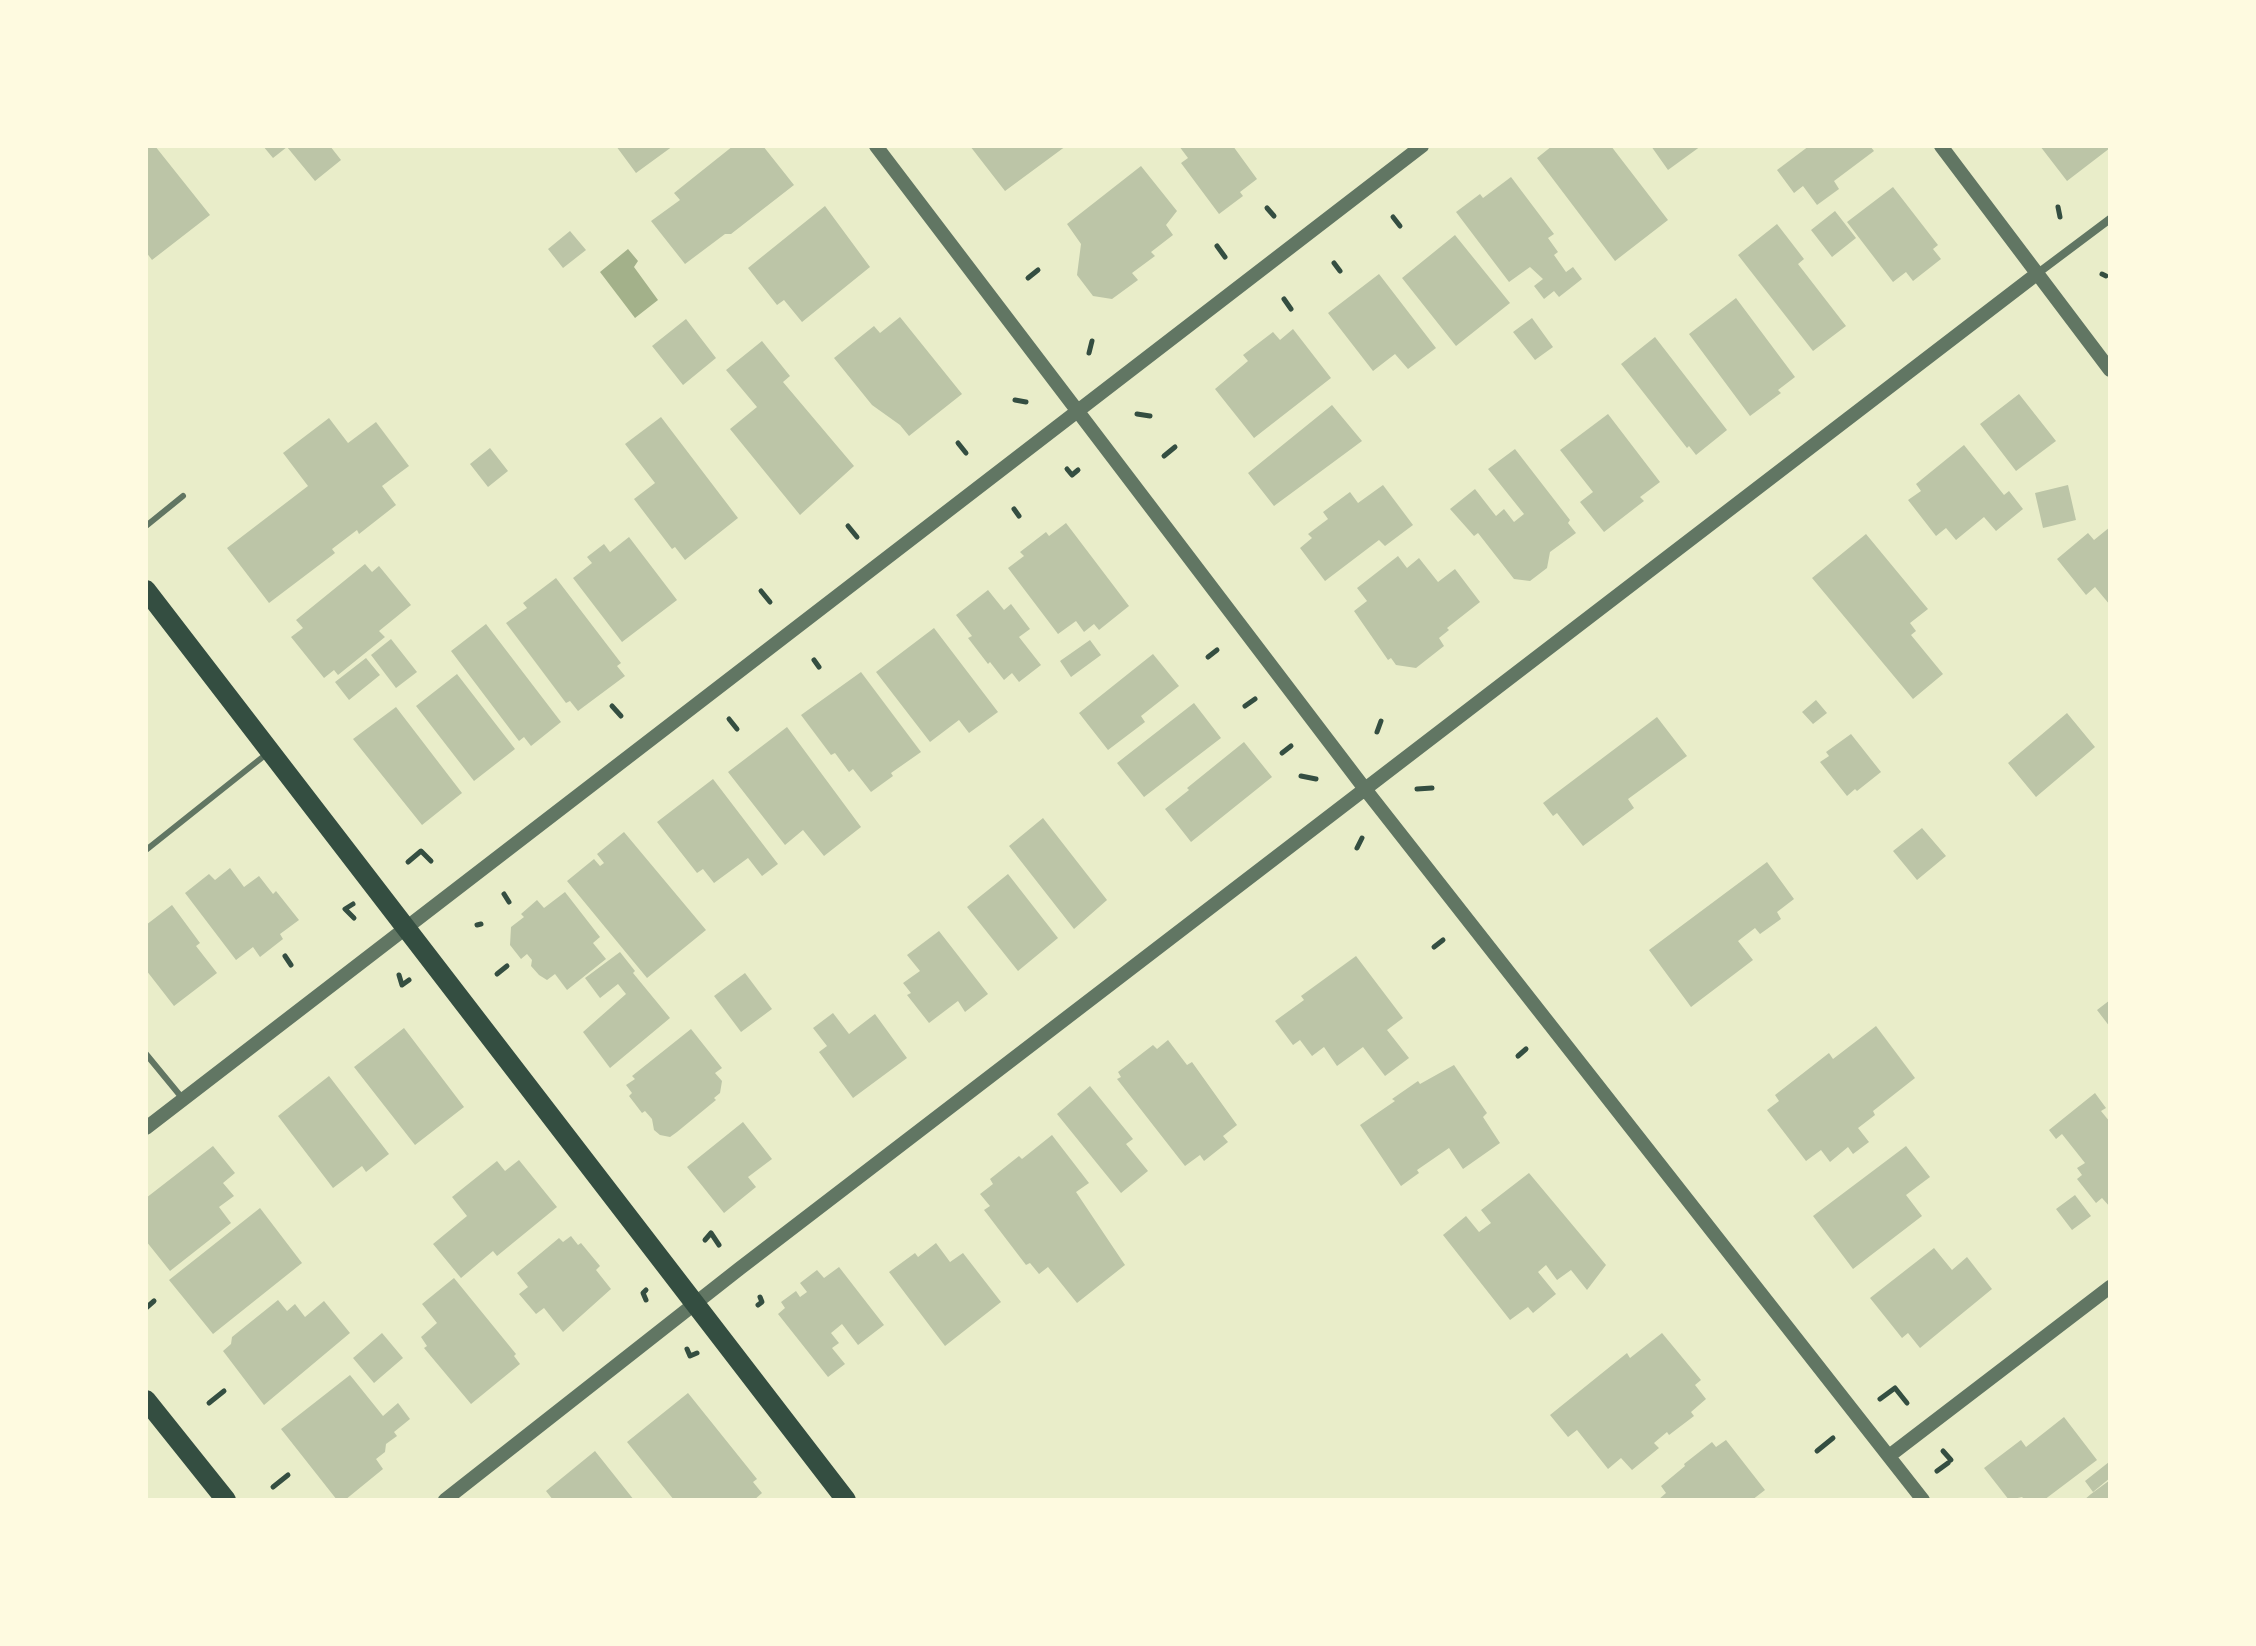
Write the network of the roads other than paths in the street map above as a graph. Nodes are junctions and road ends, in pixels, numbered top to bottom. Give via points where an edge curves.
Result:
1 (876, 146) edge
2 (1422, 146) edge
3 (1941, 146) edge
4 (2110, 219) edge
5 (2038, 273) junction
6 (2110, 370) edge
7 (1077, 411) junction
8 (183, 496) dead end
9 (146, 526) edge
10 (146, 590) edge
11 (270, 751) junction
12 (1365, 789) junction
13 (146, 850) edge
14 (406, 928) junction
15 (146, 1054) edge
16 (183, 1099) junction
17 (146, 1128) edge
18 (2110, 1287) edge
19 (695, 1304) junction
20 (146, 1400) edge
21 (1889, 1456) junction
22 (226, 1500) edge
23 (445, 1500) edge
24 (846, 1500) edge
25 (1923, 1500) edge

1 - 7 street
2 - 7 street
3 - 5 street
4 - 5 street
5 - 6 street
5 - 12 street
7 - 12 street
7 - 14 street
8 - 9 lane
10 - 11 main road
11 - 13 lane
11 - 14 main road
12 - 19 street
12 - 21 street
14 - 16 street
14 - 19 main road
15 - 16 lane
16 - 17 street
18 - 21 street
19 - 23 street
19 - 24 main road
20 - 22 main road
21 - 25 street

